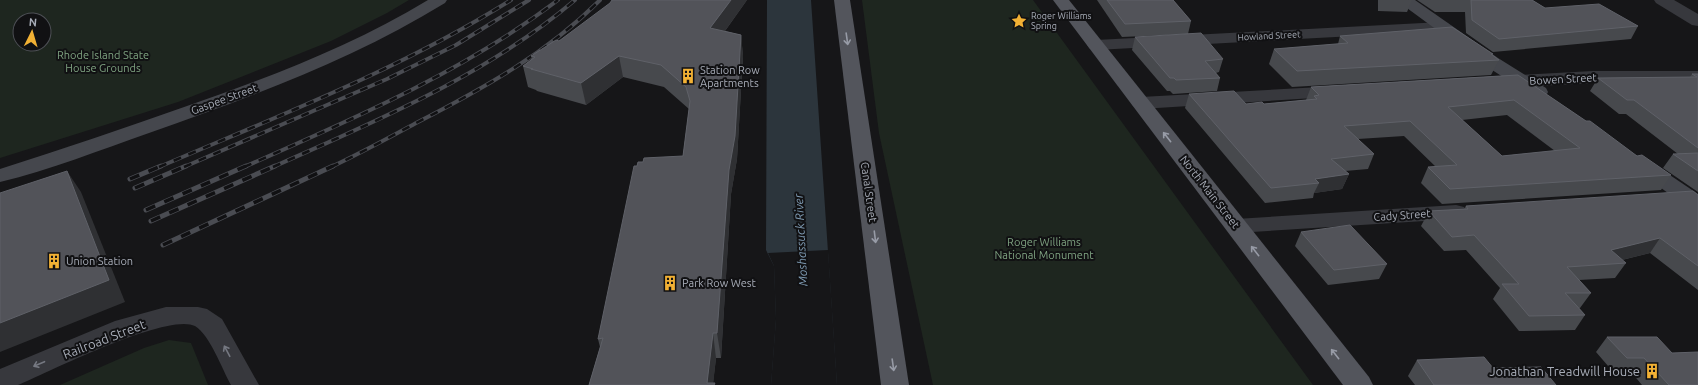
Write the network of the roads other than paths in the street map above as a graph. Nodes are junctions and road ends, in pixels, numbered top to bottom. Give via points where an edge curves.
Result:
1 (439, 0) edge
2 (842, 0) edge
3 (1061, 0) edge
4 (1404, 0) edge
5 (1662, 0) edge
6 (1698, 21) edge
7 (1442, 27) junction
8 (1096, 45) junction
9 (1698, 77) edge
10 (1523, 81) junction
11 (1489, 83) edge
12 (1356, 91) edge
13 (1553, 102) edge
14 (1141, 103) junction
15 (1630, 156) edge
16 (0, 176) edge
17 (1657, 199) edge
18 (1693, 201) edge
19 (1474, 211) edge
20 (1236, 226) junction
21 (0, 381) edge
22 (245, 385) edge
23 (895, 385) edge
24 (1358, 385) edge

1 - 16 main road, Gaspee Street via 374,37 246,92
2 -> 23 main road, Canal Street
3 - 8 main road, North Main Street
4 - 7 main road
5 - 6 street
7 - 8 street, Howland Street
7 - 10 main road
8 - 14 main road, North Main Street
9 - 10 street, Bowen Street via 1593,77
10 - 11 street, Bowen Street
10 - 13 main road
12 - 14 street
20 -> 14 main road, North Main Street
15 - 18 main road
17 - 18 street
19 - 20 street, Cady Street
24 -> 20 main road, North Main Street
22 -> 21 street, Railroad Street via 213,326 198,316 166,316 124,328

